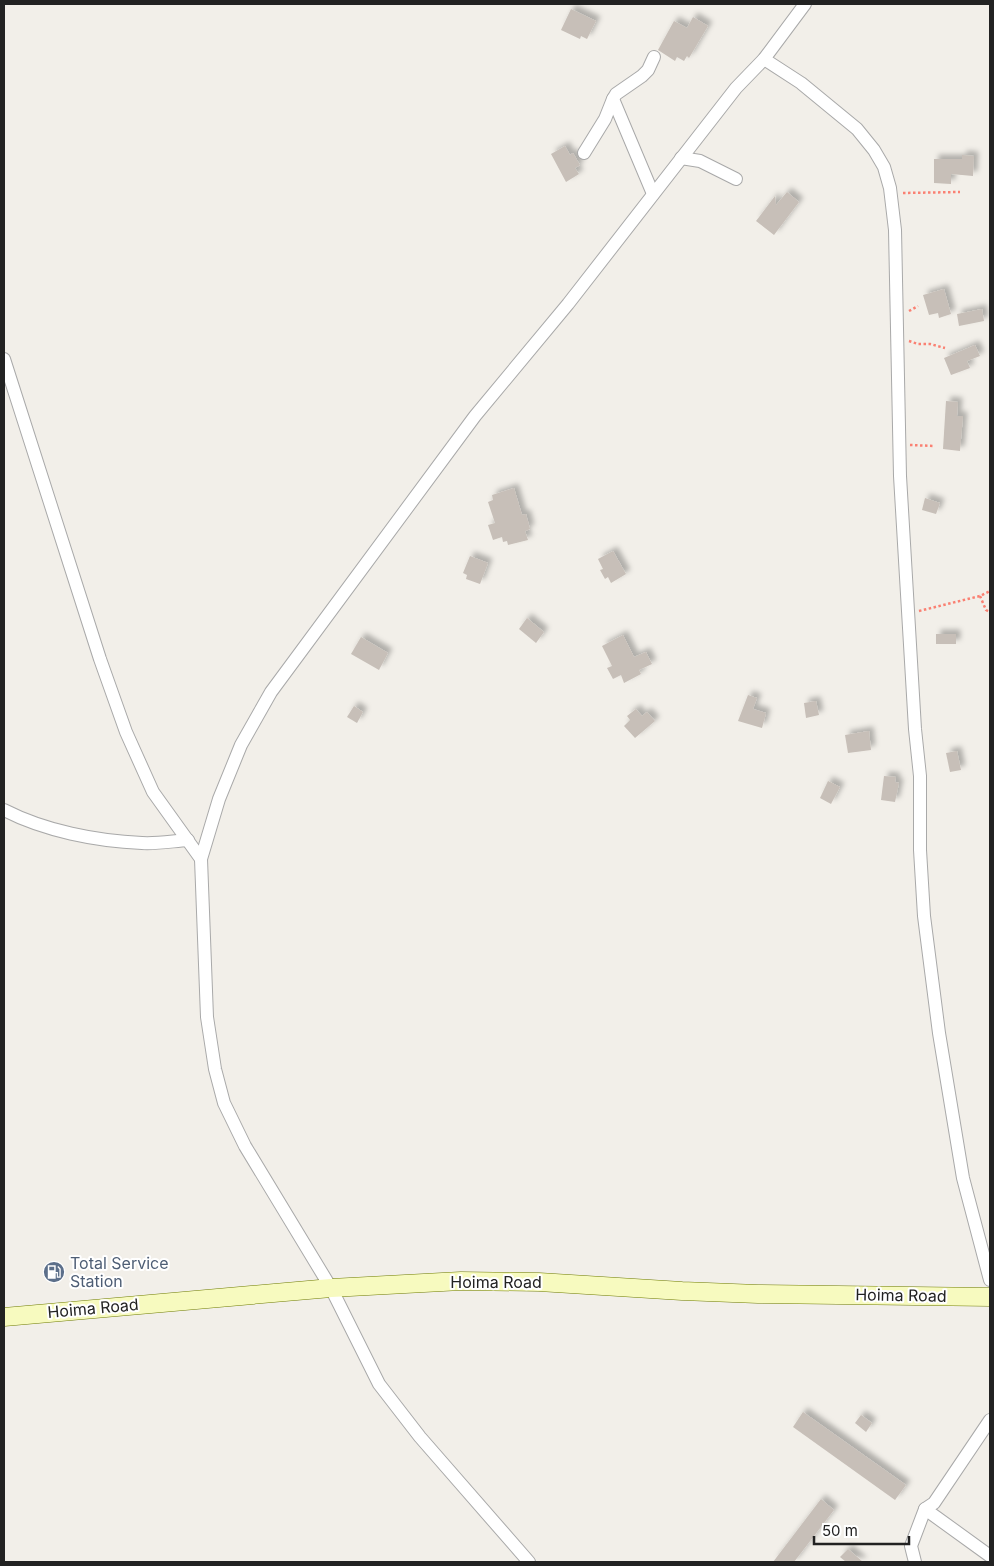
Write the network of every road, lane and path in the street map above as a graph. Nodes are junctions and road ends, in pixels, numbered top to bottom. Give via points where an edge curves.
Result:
1 (805, 4) edge
2 (654, 57) dead end
3 (764, 59) junction
4 (613, 99) junction
5 (584, 152) dead end
6 (681, 158) junction
7 (736, 179) dead end
8 (960, 192) dead end
9 (653, 194) junction
10 (892, 201) junction
11 (896, 342) junction
12 (945, 348) dead end
13 (4, 359) edge
14 (7, 380) edge
15 (935, 446) dead end
16 (899, 448) junction
17 (990, 591) edge
18 (980, 596) junction
19 (908, 609) junction
20 (990, 612) edge
21 (4, 810) edge
22 (188, 840) junction
23 (201, 859) junction
24 (990, 1280) edge
25 (332, 1288) junction
26 (990, 1297) edge
27 (4, 1316) edge
28 (990, 1420) edge
29 (925, 1509) junction
30 (990, 1556) edge
31 (529, 1562) edge
32 (916, 1562) edge

1 - 3 street
2 - 4 street via 648,70
3 - 6 street via 736,88
3 - 10 street via 801,83 858,129 884,167
4 - 5 street
4 - 9 street
6 - 7 street via 700,161
6 - 9 street
8 - 10 path via 904,192
9 - 23 street via 475,416 271,692 240,745
10 - 11 street
11 - 12 path via 907,339 911,343
11 - 16 street
13 - 14 street
14 - 22 street via 126,732 154,792
15 - 16 path via 911,444
16 - 19 street
17 - 18 path
18 - 19 path via 925,611
18 - 20 path
19 - 24 street via 920,776 924,916 963,1178
21 - 22 street via 64,831 99,838 143,843
22 - 23 street
23 - 25 street via 207,1017 224,1103 245,1146
25 - 26 main road, Hoima Road via 461,1281 539,1282 758,1294
25 - 27 main road, Hoima Road
25 - 31 street via 380,1384 420,1437
28 - 29 street via 934,1503
29 - 30 street
29 - 32 street via 911,1546

